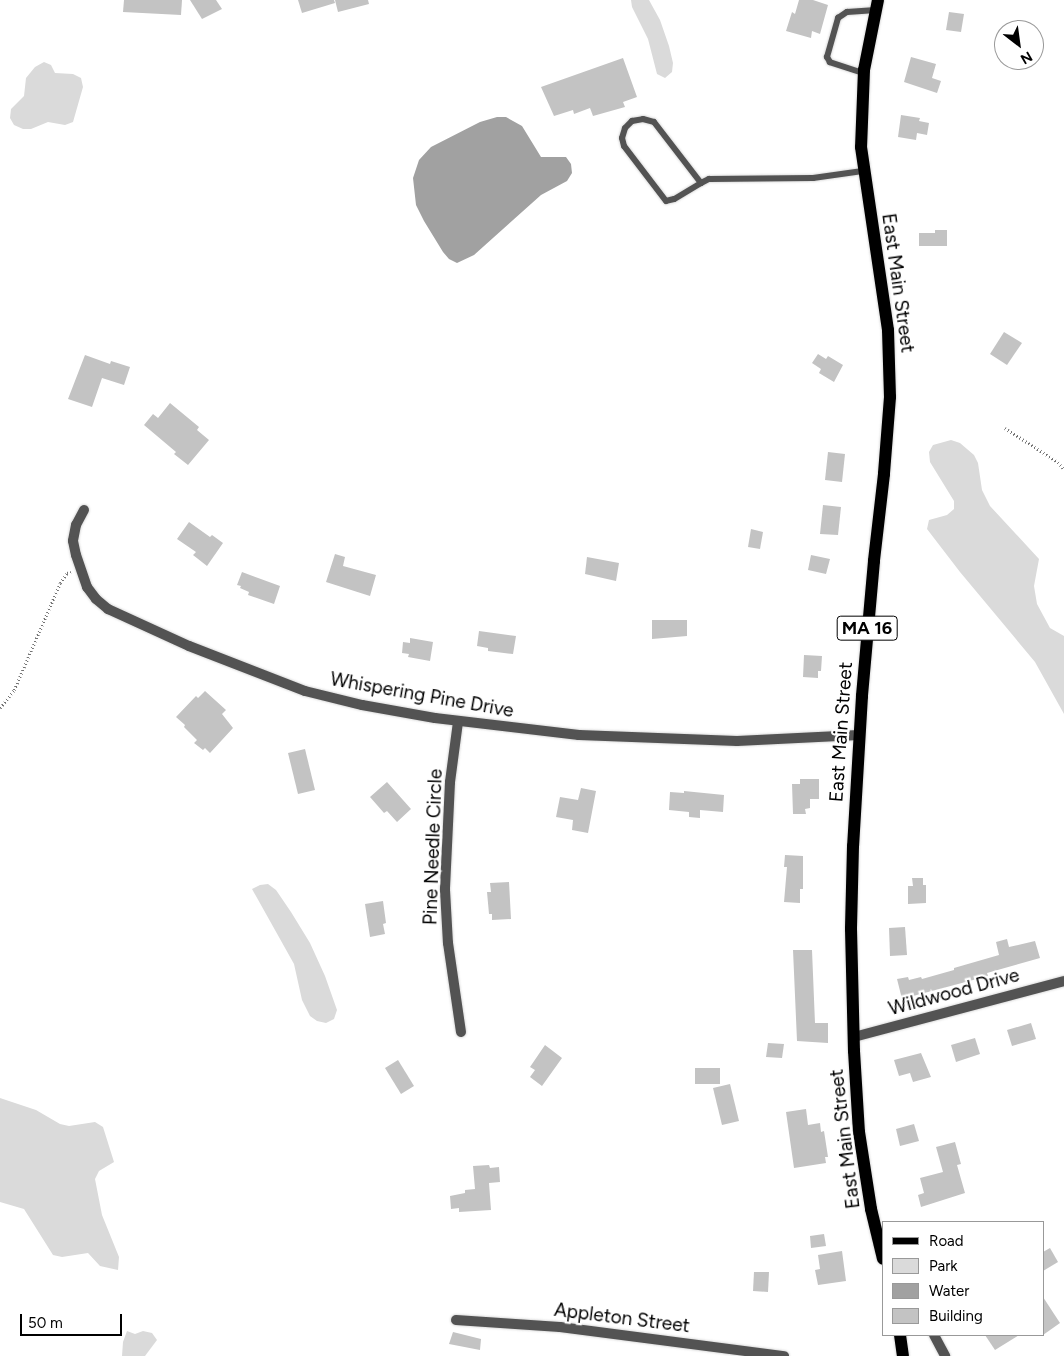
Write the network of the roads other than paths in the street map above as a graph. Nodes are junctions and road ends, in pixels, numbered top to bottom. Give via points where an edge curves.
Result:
1 (877, 5) edge
2 (863, 73) junction
3 (863, 171) junction
4 (701, 182) junction
5 (84, 510) dead end
6 (458, 722) junction
7 (859, 736) junction
8 (1064, 981) edge
9 (462, 1032) dead end
10 (854, 1037) junction
11 (871, 1209) junction
12 (882, 1231) edge
13 (882, 1255) edge
14 (456, 1320) dead end
15 (900, 1336) edge
16 (935, 1336) edge
17 (784, 1356) edge
18 (903, 1356) edge
19 (945, 1356) edge

1 - 2 main road, East Main Street / MA 16
1 - 2 lane via 847,12 838,18 828,57 830,62
2 - 3 main road, East Main Street / MA 16 via 860,121
3 - 4 lane via 813,178 709,179
3 - 7 main road, East Main Street / MA 16 via 884,295 890,364 888,431
4 - 4 lane via 654,122 632,121 625,128 624,146 666,200
5 - 6 street, Whispering Pine Drive via 76,525 73,541 87,587 108,609 286,685 324,696
6 - 7 street, Whispering Pine Drive via 542,732 673,741
6 - 9 street, Pine Needle Circle via 450,782 446,890 448,942
7 - 10 main road, East Main Street / MA 16 via 852,888
8 - 10 street, Wildwood Drive
10 - 11 main road, East Main Street / MA 16 via 859,1132
11 - 12 street
11 - 13 main road, East Main Street / MA 16
14 - 17 street, Appleton Street via 560,1327
15 - 18 main road
16 - 19 street

